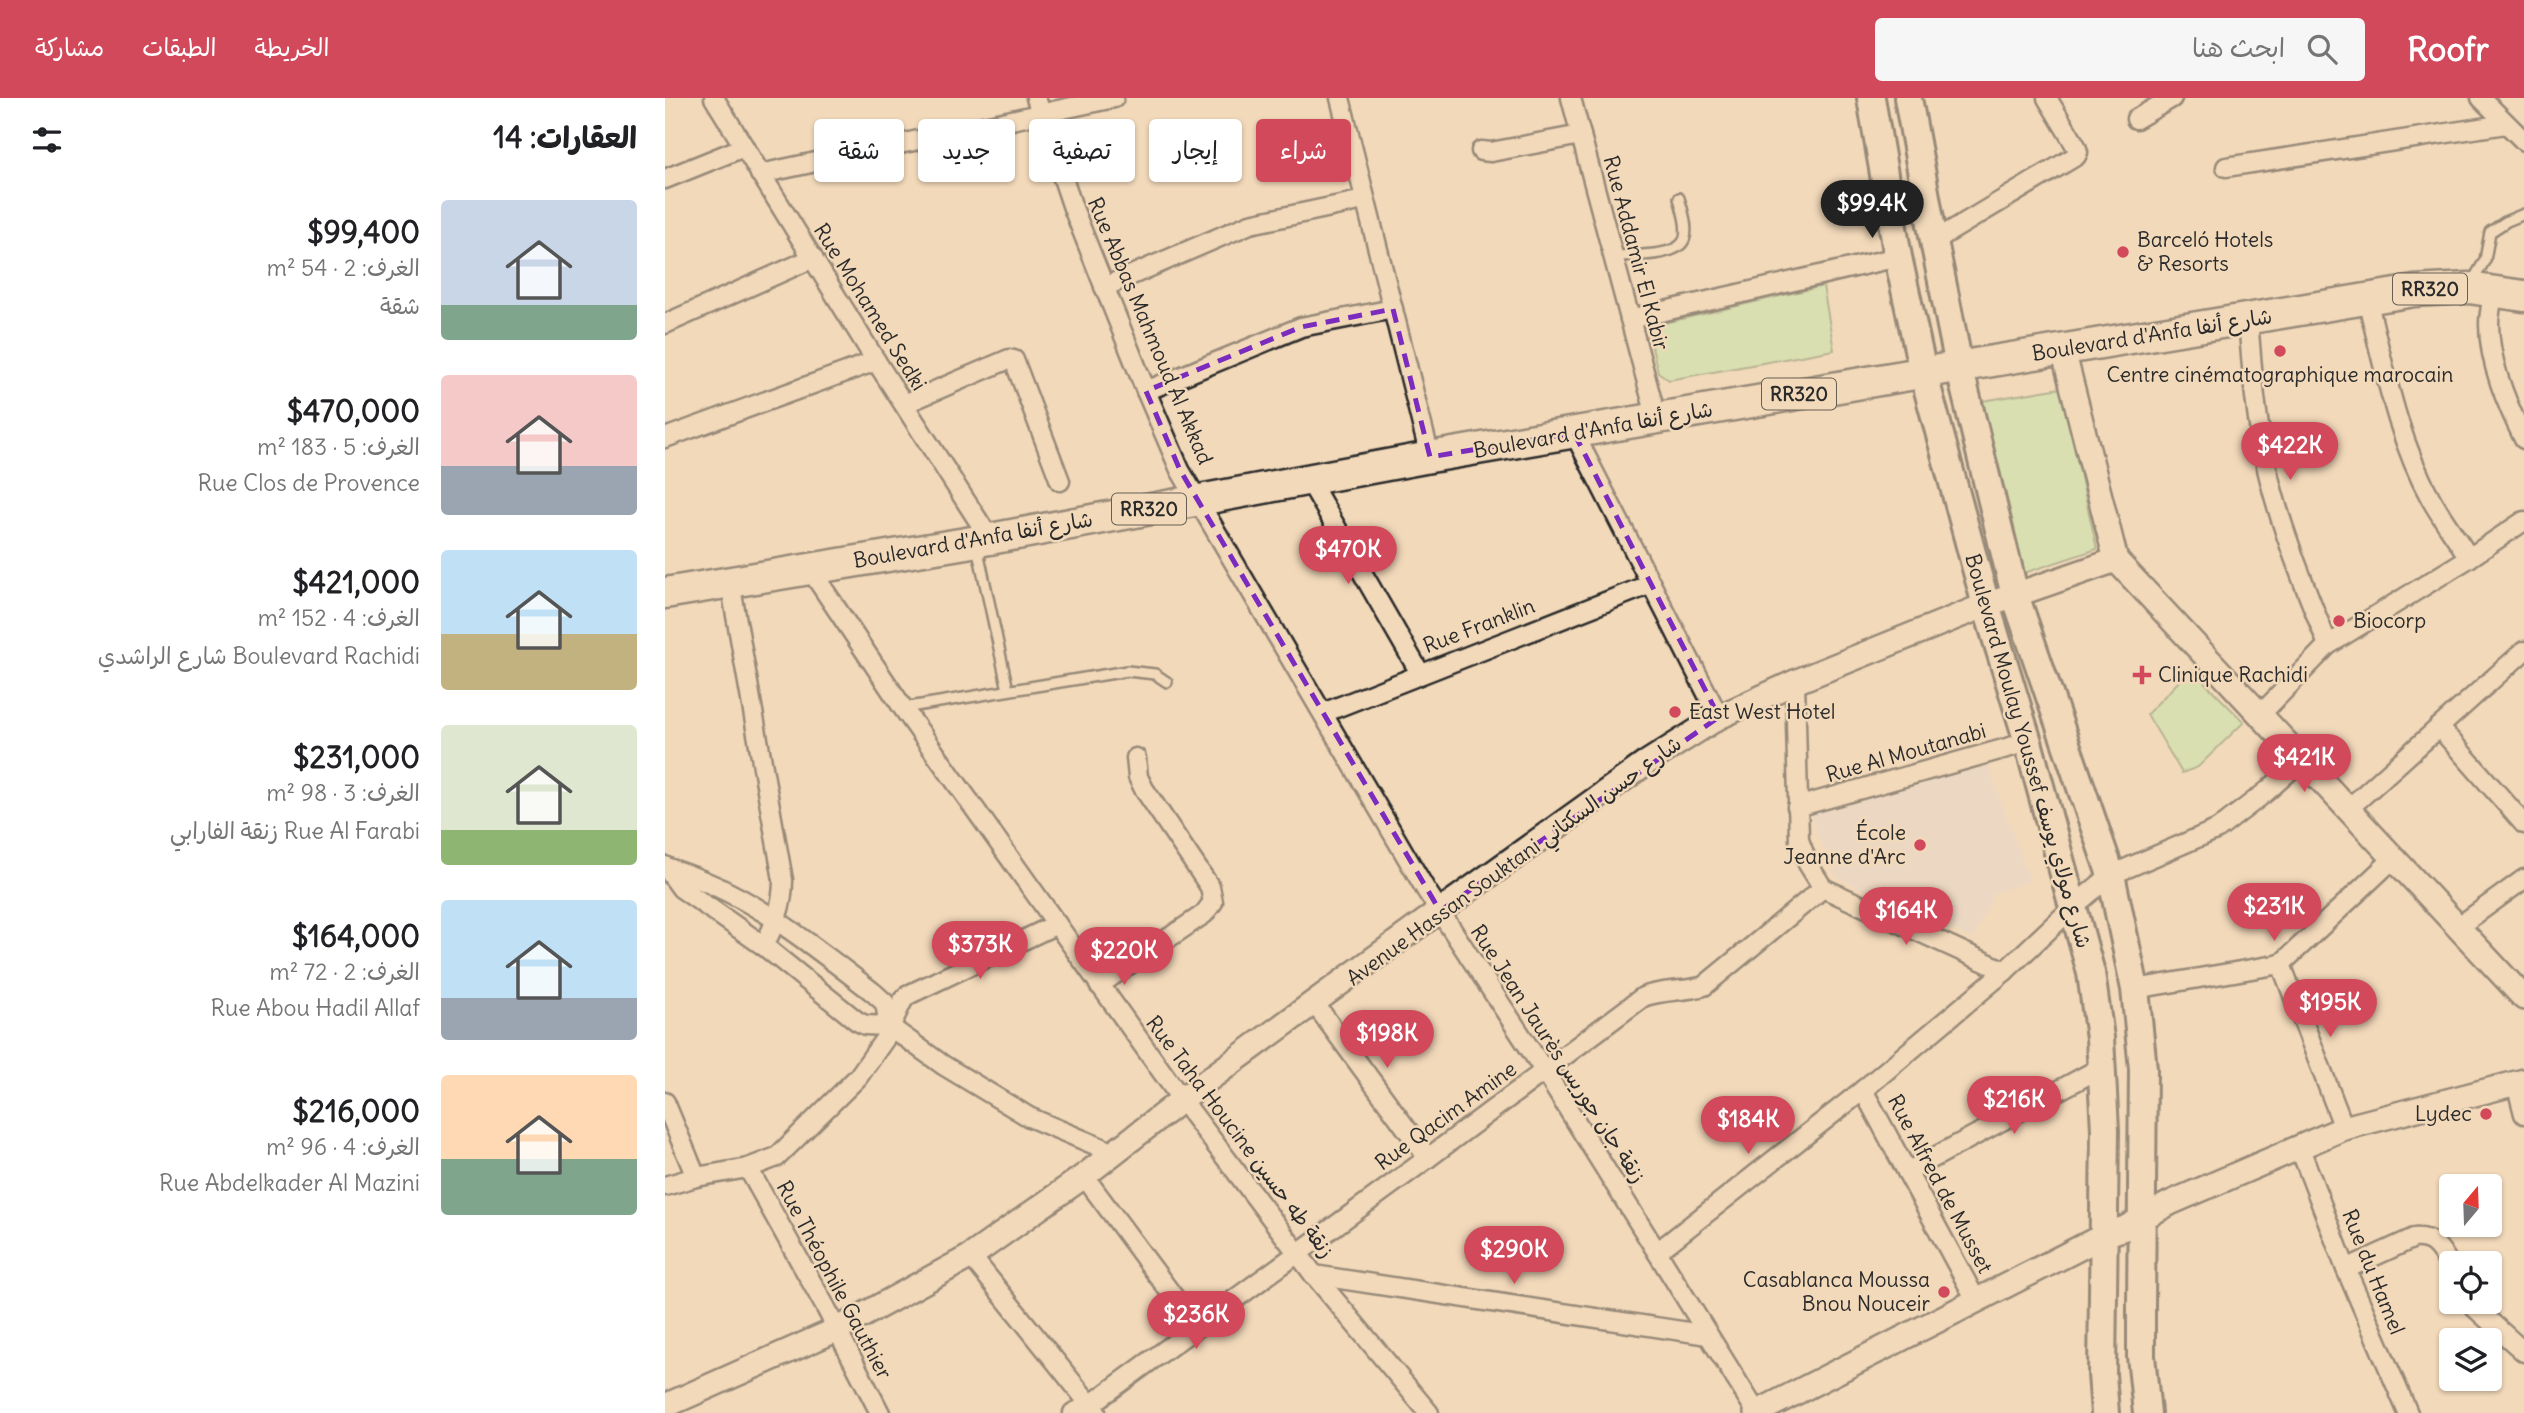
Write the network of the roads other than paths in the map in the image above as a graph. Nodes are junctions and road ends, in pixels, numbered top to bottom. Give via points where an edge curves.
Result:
1 (714, 98) edge
2 (1114, 98) edge
3 (1341, 98) edge
4 (1571, 98) edge
5 (1871, 98) edge
6 (1908, 98) edge
7 (2047, 98) edge
8 (2172, 98) edge
9 (2483, 99) edge
10 (1038, 105) edge
11 (2136, 119) dead end
12 (2506, 124) junction
13 (1581, 135) junction
14 (2524, 141) edge
15 (744, 147) junction
16 (1481, 151) dead end
17 (2227, 167) dead end
18 (760, 174) junction
19 (665, 180) edge
20 (1679, 198) dead end
21 (1364, 200) junction
22 (2524, 214) edge
23 (1934, 241) junction
24 (1613, 256) junction
25 (1898, 257) junction
26 (813, 258) junction
27 (1104, 287) junction
28 (2481, 290) junction
29 (2524, 296) edge
30 (2367, 299) junction
31 (1393, 309) junction
32 (1630, 319) junction
33 (2248, 319) junction
34 (665, 324) edge
35 (2063, 350) junction
36 (876, 362) junction
37 (1959, 366) junction
38 (1923, 372) junction
39 (1146, 391) junction
40 (904, 404) junction
41 (1657, 420) junction
42 (1574, 433) junction
43 (665, 438) edge
44 (2524, 439) edge
45 (1430, 457) junction
46 (1309, 480) junction
47 (1060, 481) dead end
48 (1199, 500) junction
49 (2524, 521) edge
50 (983, 540) junction
51 (2469, 558) junction
52 (2116, 560) junction
53 (810, 569) junction
54 (730, 582) junction
55 (1651, 584) junction
56 (665, 593) edge
57 (2015, 595) junction
58 (1986, 605) junction
59 (2327, 645) junction
60 (2524, 651) edge
61 (1420, 673) junction
62 (1167, 682) dead end
63 (1795, 682) junction
64 (1008, 690) junction
65 (903, 708) junction
66 (1324, 713) junction
67 (2260, 715) junction
68 (1719, 717) junction
69 (2439, 727) junction
70 (2028, 742) junction
71 (1136, 758) dead end
72 (2302, 760) junction
73 (1797, 807) junction
74 (2348, 809) junction
75 (2524, 824) edge
76 (2393, 858) junction
77 (665, 867) edge
78 (2111, 875) junction
79 (2524, 879) edge
80 (1823, 888) junction
81 (2074, 905) junction
82 (1440, 911) junction
83 (777, 919) junction
84 (1057, 924) junction
85 (2458, 927) junction
86 (764, 946) junction
87 (2281, 964) junction
88 (2005, 971) junction
89 (1099, 985) junction
90 (2135, 989) junction
91 (2524, 998) edge
92 (1315, 1004) junction
93 (889, 1026) junction
94 (2102, 1067) junction
95 (1545, 1072) junction
96 (2520, 1082) edge
97 (1863, 1090) junction
98 (1182, 1100) junction
99 (665, 1102) edge
100 (2524, 1114) edge
101 (2344, 1128) junction
102 (2299, 1146) junction
103 (1114, 1153) junction
104 (1428, 1158) junction
105 (748, 1168) junction
106 (1907, 1172) junction
107 (1084, 1176) junction
108 (696, 1177) junction
109 (665, 1186) edge
110 (2143, 1218) junction
111 (2105, 1235) junction
112 (2441, 1251) edge
113 (1657, 1252) junction
114 (1297, 1253) junction
115 (971, 1256) junction
116 (2346, 1269) junction
117 (1314, 1275) junction
118 (1976, 1300) junction
119 (2482, 1314) edge
120 (1196, 1327) junction
121 (836, 1331) junction
122 (1708, 1335) junction
123 (2524, 1352) edge
124 (665, 1406) edge
125 (1093, 1409) edge
126 (880, 1413) edge
127 (1073, 1413) edge
128 (1429, 1413) edge
129 (1756, 1413) edge
130 (2105, 1413) edge
131 (2147, 1413) edge
132 (2408, 1413) edge

1 - 15 street, Rue Mohamed Sedki
2 - 10 street
3 - 21 street
4 - 13 street, Rue Addamir El Kabir
5 - 25 main road, Boulevard Moulay Youssef شارع مولاي يوسف
6 - 23 main road, Boulevard Moulay Youssef شارع مولاي يوسف
7 - 23 street via 2076,146 2076,156
8 - 11 street
9 - 12 street
10 - 18 street
10 - 27 street, Rue Abbas Mahmoud Al Akkad
12 - 14 street
12 - 17 street
13 - 16 street
13 - 24 street, Rue Addamir El Kabir
15 - 18 street, Rue Mohamed Sedki
15 - 19 street
18 - 26 street, Rue Mohamed Sedki
20 - 24 lane via 1686,236 1682,244 1672,251
21 - 27 street via 1250,224
21 - 31 street
22 - 28 lane via 2490,232
23 - 37 main road, Boulevard Moulay Youssef شارع مولاي يوسف
24 - 32 street, Rue Addamir El Kabir
25 - 32 street
25 - 38 main road, Boulevard Moulay Youssef شارع مولاي يوسف
26 - 34 street
26 - 36 street, Rue Mohamed Sedki
27 - 39 street, Rue Abbas Mahmoud Al Akkad
28 - 29 main road, Boulevard d'Anfa شارع أنفا / RR320
28 - 30 main road, Boulevard d'Anfa شارع أنفا / RR320 via 2433,289
28 - 44 street via 2510,412
30 - 33 main road, Boulevard d'Anfa شارع أنفا / RR320
30 - 51 street via 2408,449 2431,498
31 - 39 street via 1301,327
31 - 45 street
32 - 41 street, Rue Addamir El Kabir
33 - 35 main road, Boulevard d'Anfa شارع أنفا / RR320
33 - 59 street via 2255,400 2268,472 2281,522
35 - 37 main road, Boulevard d'Anfa شارع أنفا / RR320
35 - 52 street
36 - 40 street, Rue Mohamed Sedki
36 - 43 street
37 - 38 main road, Boulevard d'Anfa شارع أنفا / RR320
37 - 57 main road, Boulevard Moulay Youssef شارع مولاي يوسف
38 - 41 main road, Boulevard d'Anfa شارع أنفا / RR320
38 - 58 main road, Boulevard Moulay Youssef شارع مولاي يوسف
39 - 48 street, Rue Abbas Mahmoud Al Akkad via 1180,470
40 - 47 street via 1014,360
40 - 50 street, Rue Mohamed Sedki
41 - 42 main road, Boulevard d'Anfa شارع أنفا / RR320
42 - 45 main road, Boulevard d'Anfa شارع أنفا / RR320
42 - 55 street
45 - 46 main road, Boulevard d'Anfa شارع أنفا / RR320
46 - 48 main road, Boulevard d'Anfa شارع أنفا / RR320
46 - 61 street
48 - 50 main road, Boulevard d'Anfa شارع أنفا / RR320
48 - 66 street, Rue Jean Jaurès زنقة جان جوريس
49 - 51 street
50 - 53 main road, Boulevard d'Anfa شارع أنفا / RR320
50 - 64 lane
51 - 59 street
52 - 57 street, Avenue Hassan Souktani شارع حسن السكتاني
52 - 67 street
53 - 54 main road, Boulevard d'Anfa شارع أنفا / RR320
53 - 65 street, Rue Taha Houcine زنقة طه حسين
54 - 56 main road, Boulevard d'Anfa شارع أنفا / RR320
54 - 83 street via 783,880
55 - 61 street, Rue Franklin
55 - 68 street
57 - 58 street, Avenue Hassan Souktani شارع حسن السكتاني
57 - 78 main road, Boulevard Moulay Youssef شارع مولاي يوسف
58 - 63 street, Avenue Hassan Souktani شارع حسن السكتاني
58 - 70 main road, Boulevard Moulay Youssef شارع مولاي يوسف
59 - 67 street
60 - 69 street
61 - 66 street, Rue Franklin
62 - 64 lane via 1155,674 1127,671
63 - 68 street, Avenue Hassan Souktani شارع حسن السكتاني
63 - 73 street
64 - 65 lane
65 - 84 street, Rue Taha Houcine زنقة طه حسين
66 - 82 street, Rue Jean Jaurès زنقة جان جوريس
67 - 72 street
68 - 82 street, Avenue Hassan Souktani شارع حسن السكتاني via 1646,763
69 - 74 street
69 - 75 street
70 - 73 street, Rue Al Moutanabi
70 - 81 main road, Boulevard Moulay Youssef شارع مولاي يوسف
71 - 89 street via 1144,789 1210,887 1213,902 1204,914
72 - 74 street
72 - 78 street via 2218,829
73 - 80 street via 1799,840
74 - 76 street
76 - 85 street
76 - 87 street
77 - 83 street via 721,888
77 - 86 street via 681,888
78 - 81 street
78 - 90 main road, Boulevard Moulay Youssef شارع مولاي يوسف
79 - 85 street
80 - 88 street
80 - 95 street, Rue Qacim Amine via 1704,986 1643,997
81 - 88 street
81 - 94 main road, Boulevard Moulay Youssef شارع مولاي يوسف via 2091,973
82 - 92 street, Avenue Hassan Souktani شارع حسن السكتاني
82 - 95 street, Rue Jean Jaurès زنقة جان جوريس
83 - 86 street
83 - 93 street via 885,1003
84 - 89 street, Rue Taha Houcine زنقة طه حسين
84 - 93 street via 912,992
85 - 91 street
86 - 93 street via 857,1021
87 - 90 street
87 - 101 street
88 - 97 street
89 - 98 street, Rue Taha Houcine زنقة طه حسين
90 - 110 main road, Boulevard Moulay Youssef شارع مولاي يوسف via 2143,1069
92 - 98 street, Avenue Hassan Souktani شارع حسن السكتاني
92 - 104 street
93 - 103 street via 1029,1117
93 - 105 street via 858,1077 776,1157
94 - 106 street
94 - 111 main road, Boulevard Moulay Youssef شارع مولاي يوسف
95 - 104 street, Rue Qacim Amine
95 - 113 street, Rue Jean Jaurès زنقة جان جوريس
96 - 100 street
96 - 101 street
97 - 106 street, Rue Alfred de Musset
97 - 113 street
98 - 103 street, Avenue Hassan Souktani شارع حسن السكتاني
98 - 114 street, Rue Taha Houcine زنقة طه حسين
99 - 108 street
101 - 102 street
102 - 110 street
102 - 116 street, Rue du Hamel
103 - 107 street, Avenue Hassan Souktani شارع حسن السكتاني
104 - 114 street, Rue Qacim Amine
105 - 108 street
105 - 121 street, Rue Théophile Gauthier
106 - 118 street, Rue Alfred de Musset
107 - 115 street, Avenue Hassan Souktani شارع حسن السكتاني
107 - 120 street
108 - 109 street
110 - 111 street
110 - 131 main road, Boulevard Moulay Youssef شارع مولاي يوسف via 2141,1356
111 - 118 street
111 - 130 main road, Boulevard Moulay Youssef شارع مولاي يوسف
112 - 116 street via 2435,1242 2414,1238
113 - 122 street, Rue Jean Jaurès زنقة جان جوريس
114 - 117 street, Rue Taha Houcine زنقة طه حسين
114 - 120 street, Rue Qacim Amine
115 - 121 street, Avenue Hassan Souktani شارع حسن السكتاني
115 - 125 street
116 - 132 street, Rue du Hamel
117 - 122 street
117 - 128 street, Rue Taha Houcine زنقة طه حسين
118 - 129 street
119 - 123 street
120 - 125 street, Rue Qacim Amine
121 - 124 street, Avenue Hassan Souktani شارع حسن السكتاني
121 - 126 street, Rue Théophile Gauthier
122 - 129 street, Rue Jean Jaurès زنقة جان جوريس
125 - 127 street, Rue Qacim Amine

